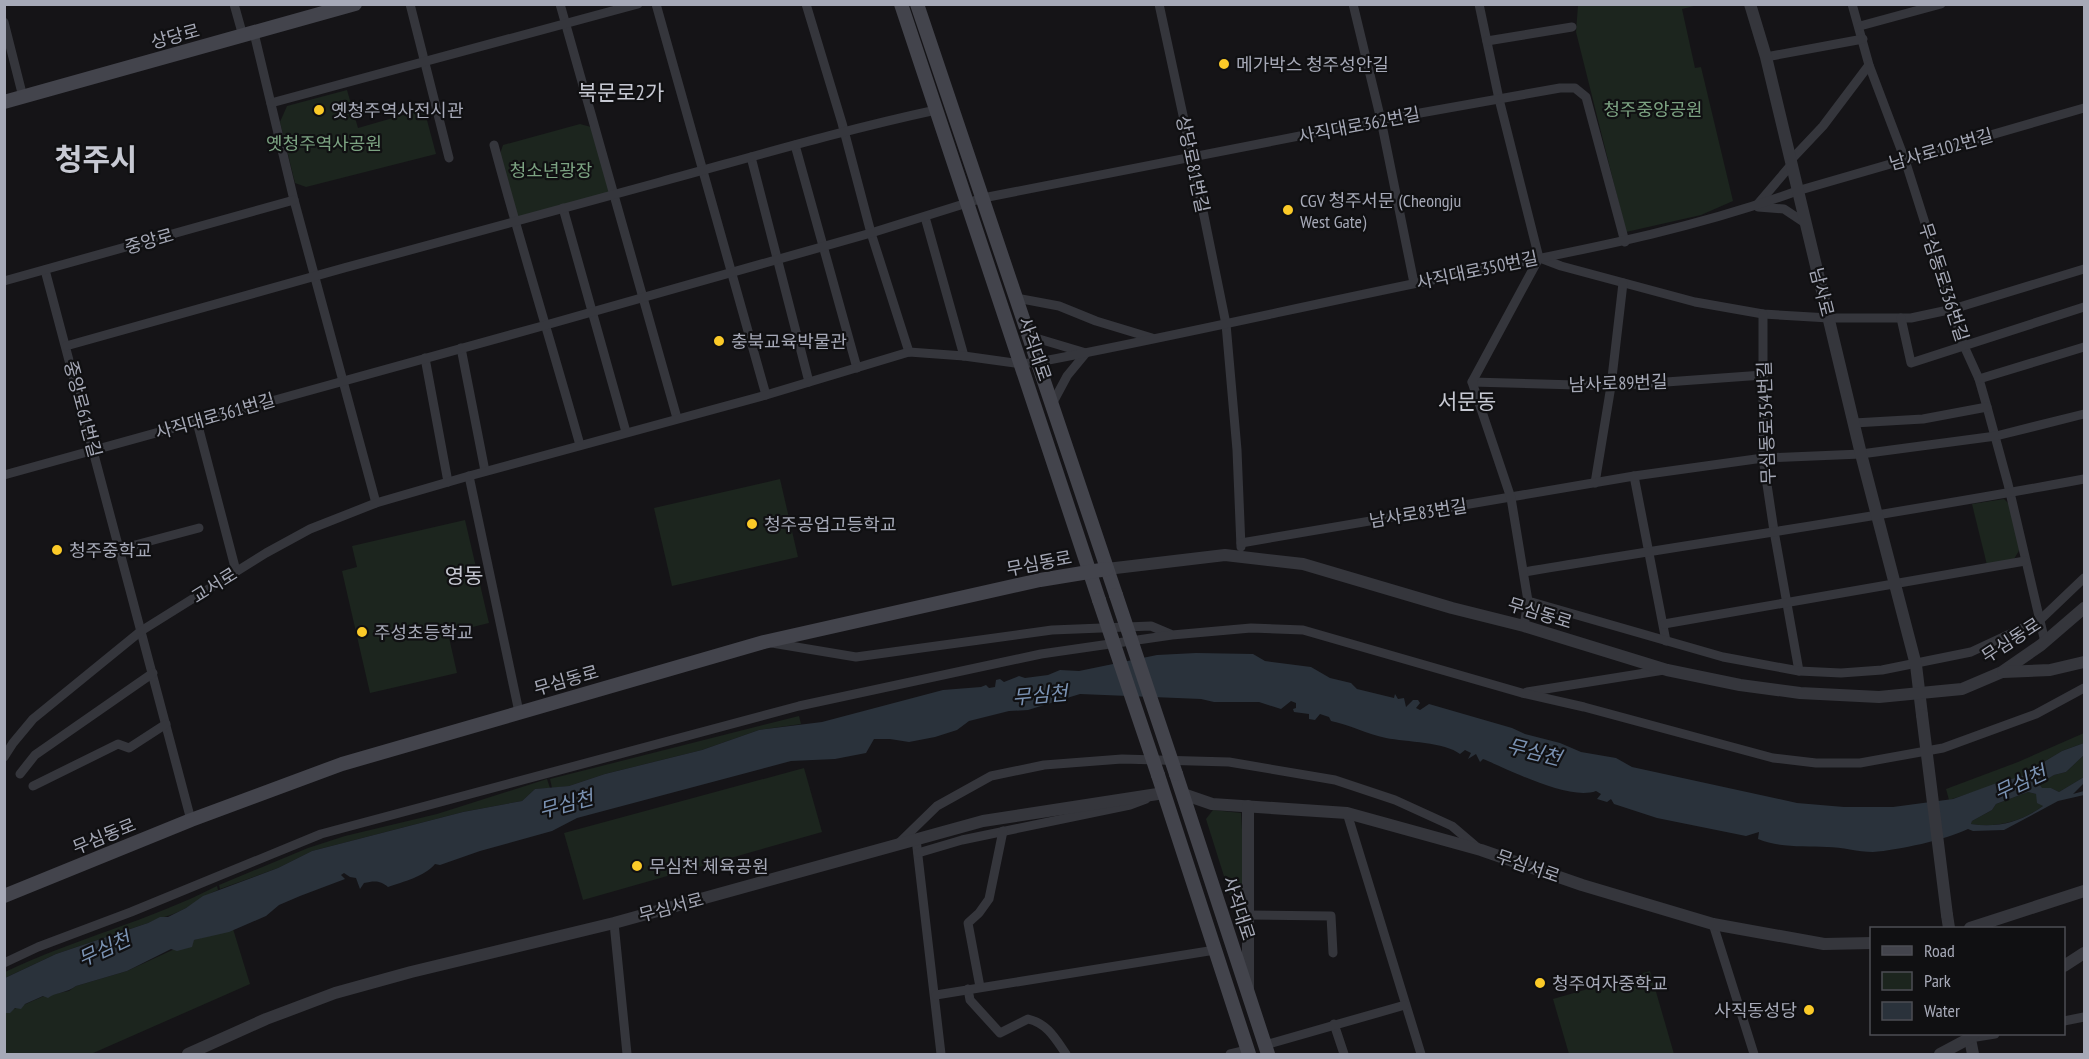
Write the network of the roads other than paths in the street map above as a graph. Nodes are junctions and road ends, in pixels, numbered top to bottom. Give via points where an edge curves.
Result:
1 (234, 4) edge
2 (355, 4) edge
3 (410, 4) edge
4 (560, 4) edge
5 (638, 4) edge
6 (656, 4) edge
7 (806, 4) edge
8 (901, 4) edge
9 (917, 4) edge
10 (1159, 4) edge
11 (1353, 4) edge
12 (1479, 4) edge
13 (1750, 4) edge
14 (1852, 4) edge
15 (1941, 4) edge
16 (4, 22) edge
17 (566, 24) junction
18 (1860, 26) junction
19 (1572, 27) dead end
20 (249, 34) junction
21 (1863, 39) junction
22 (1486, 40) junction
23 (1766, 57) junction
24 (424, 62) junction
25 (1869, 65) junction
26 (23, 97) junction
27 (1499, 99) junction
28 (4, 102) edge
29 (271, 103) junction
30 (2085, 108) edge
31 (936, 110) junction
32 (1382, 120) junction
33 (845, 132) junction
34 (494, 145) dead end
35 (795, 145) junction
36 (751, 157) junction
37 (1192, 157) junction
38 (448, 158) dead end
39 (1905, 160) junction
40 (1791, 163) junction
41 (703, 170) junction
42 (1797, 191) junction
43 (614, 194) junction
44 (983, 198) junction
45 (294, 200) junction
46 (967, 204) junction
47 (1755, 207) junction
48 (563, 208) junction
49 (924, 217) junction
50 (515, 222) junction
51 (1804, 223) junction
52 (871, 233) junction
53 (1624, 242) junction
54 (823, 246) junction
55 (1539, 258) junction
56 (777, 260) junction
57 (2085, 269) edge
58 (45, 270) junction
59 (732, 272) junction
60 (314, 276) junction
61 (4, 281) edge
62 (1414, 283) junction
63 (1623, 283) junction
64 (642, 296) junction
65 (1016, 298) junction
66 (2085, 307) edge
67 (1953, 309) junction
68 (592, 311) junction
69 (1763, 314) junction
70 (1083, 316) joint
71 (1829, 318) junction
72 (1901, 318) junction
73 (1226, 324) junction
74 (546, 325) junction
75 (1029, 336) junction
76 (1155, 339) junction
77 (66, 346) junction
78 (1964, 346) junction
79 (2085, 347) edge
80 (461, 348) junction
81 (909, 352) junction
82 (1086, 353) junction
83 (964, 356) junction
84 (425, 358) junction
85 (1038, 362) junction
86 (1021, 364) junction
87 (857, 368) junction
88 (1763, 375) junction
89 (1979, 379) junction
90 (342, 380) junction
91 (810, 382) junction
92 (1472, 382) junction
93 (1611, 386) junction
94 (766, 395) junction
95 (1052, 404) junction
96 (1987, 406) junction
97 (2085, 414) edge
98 (677, 418) junction
99 (197, 422) junction
100 (1854, 423) junction
101 (626, 432) junction
102 (1996, 436) junction
103 (580, 445) junction
104 (94, 451) junction
105 (1861, 454) junction
106 (1763, 458) junction
107 (485, 471) junction
108 (4, 475) edge
109 (469, 476) junction
110 (1634, 476) junction
111 (2085, 479) edge
112 (448, 482) junction
113 (1595, 483) junction
114 (2010, 493) junction
115 (1510, 498) junction
116 (376, 503) junction
117 (1878, 516) junction
118 (199, 528) dead end
119 (1774, 531) junction
120 (1240, 543) junction
121 (120, 549) junction
122 (1650, 551) junction
123 (1241, 558) junction
124 (2025, 561) junction
125 (1107, 569) junction
126 (236, 571) junction
127 (1090, 571) junction
128 (1524, 572) junction
129 (2085, 578) edge
130 (1896, 585) junction
131 (1528, 602) junction
132 (1788, 602) junction
133 (2085, 608) edge
134 (2040, 620) junction
135 (1664, 624) junction
136 (1524, 626) junction
137 (141, 631) junction
138 (1172, 634) junction
139 (1666, 641) junction
140 (764, 642) junction
141 (2045, 642) junction
142 (2085, 662) edge
143 (1916, 665) junction
144 (1667, 670) junction
145 (1799, 671) junction
146 (2002, 672) junction
147 (153, 673) junction
148 (2085, 688) edge
149 (1522, 693) junction
150 (1920, 693) junction
151 (519, 712) junction
152 (166, 724) junction
153 (9, 744) edge
154 (4, 757) edge
155 (20, 774) dead end
156 (33, 786) dead end
157 (1164, 793) junction
158 (1183, 794) junction
159 (1248, 806) junction
160 (1347, 813) junction
161 (191, 820) junction
162 (1003, 831) junction
163 (916, 839) junction
164 (898, 844) junction
165 (1481, 850) junction
166 (918, 853) junction
167 (2085, 891) edge
168 (4, 896) edge
169 (1248, 915) junction
170 (614, 923) junction
171 (1713, 924) junction
172 (1949, 927) edge
173 (1973, 927) edge
174 (1870, 944) edge
175 (1215, 950) junction
176 (1333, 953) dead end
177 (2085, 954) edge
178 (4, 963) edge
179 (2065, 965) edge
180 (980, 987) junction
181 (968, 989) junction
182 (1248, 993) junction
183 (936, 995) junction
184 (1405, 1005) junction
185 (2085, 1017) edge
186 (2065, 1021) edge
187 (1334, 1024) junction
188 (1971, 1035) edge
189 (1266, 1050) edge
190 (1248, 1052) edge
191 (188, 1054) edge
192 (627, 1054) edge
193 (941, 1054) edge
194 (1066, 1054) edge
195 (1230, 1054) edge
196 (1344, 1054) edge
197 (1421, 1054) edge
198 (1754, 1054) edge
199 (1940, 1054) edge
200 (1973, 1054) edge

1 - 20 street
2 - 20 main road, 상당로
3 - 24 street
4 - 17 street
5 - 17 street
6 - 41 street
7 - 33 street
8 - 31 main road, 사직대로
9 - 44 main road, 사직대로
10 - 37 street, 상당로81번길
11 - 32 street
12 - 22 street
13 - 23 street, 남사로
14 - 18 street, 무심동로336번길
15 - 18 street
16 - 26 street
17 - 24 street
17 - 43 street
18 - 21 street, 무심동로336번길
19 - 22 street
20 - 26 main road, 상당로
20 - 29 street
21 - 23 street
21 - 25 street, 무심동로336번길
22 - 27 street
23 - 40 street, 남사로
24 - 29 street
24 - 38 street
25 - 39 street, 무심동로336번길
25 - 40 street
26 - 28 main road, 상당로
27 - 32 street, 사직대로362번길
27 - 53 street, 사직대로362번길 via 1560,88 1575,88 1586,97
27 - 55 street
29 - 45 street
30 - 39 street, 남사로102번길
31 - 33 street
31 - 46 main road, 사직대로
32 - 37 street, 사직대로362번길
32 - 62 street
33 - 35 street
33 - 52 street
34 - 50 street
35 - 36 street
35 - 54 street
36 - 41 street
36 - 56 street
37 - 44 street, 사직대로362번길
37 - 73 street, 상당로81번길
39 - 42 street, 남사로102번길
39 - 67 street, 무심동로336번길
40 - 42 street, 남사로
40 - 47 street
41 - 43 street
41 - 59 street
42 - 47 street, 사직대로350번길
42 - 51 street, 남사로
43 - 48 street
43 - 64 street
44 - 46 street, 사직대로361번길
44 - 65 main road, 사직대로
45 - 58 street, 중앙로
45 - 60 street
46 - 49 street, 사직대로361번길
46 - 86 main road, 사직대로
47 - 51 street via 1784,210
47 - 53 street, 사직대로350번길
48 - 50 street
48 - 68 street
49 - 52 street, 사직대로361번길
49 - 83 street
50 - 60 street
50 - 74 street
51 - 71 street, 남사로
52 - 54 street, 사직대로361번길
52 - 81 street
53 - 55 street, 사직대로350번길
54 - 56 street, 사직대로361번길
54 - 87 street
55 - 62 street, 사직대로350번길
55 - 63 street
55 - 92 street
56 - 59 street, 사직대로361번길
56 - 91 street
57 - 67 street
58 - 61 street, 중앙로
58 - 77 street, 중앙로61번길
59 - 64 street, 사직대로361번길
59 - 94 street
60 - 77 street
60 - 90 street
62 - 73 street, 사직대로350번길
63 - 69 street
63 - 93 street
64 - 68 street, 사직대로361번길
64 - 98 street
65 - 70 street, 사직대로 via 1059,306
65 - 75 main road, 사직대로
66 - 78 street
67 - 72 street
67 - 78 street, 무심동로336번길
68 - 74 street, 사직대로361번길
68 - 101 street
69 - 71 street
69 - 88 street, 무심동로354번길
70 - 76 street, 사직대로350번길
71 - 72 street
71 - 100 street, 남사로
72 - 78 street via 1911,363
73 - 76 street, 사직대로350번길
73 - 120 street, 상당로81번길
74 - 80 street, 사직대로361번길
74 - 103 street
75 - 82 street
75 - 85 main road, 사직대로
76 - 82 street, 사직대로350번길
77 - 104 street, 중앙로61번길
78 - 89 street, 무심동로336번길
79 - 89 street
80 - 84 street, 사직대로361번길
80 - 107 street
81 - 83 street, 교서로
81 - 87 street, 교서로
82 - 85 street, 사직대로350번길
82 - 95 street via 1067,376
83 - 86 street, 교서로
84 - 90 street, 사직대로361번길
84 - 112 street
85 - 86 street, 교서로
85 - 95 main road, 사직대로
86 - 127 main road, 사직대로
87 - 91 street, 교서로
88 - 93 street, 남사로89번길
88 - 106 street, 무심동로354번길
89 - 96 street, 무심동로336번길
90 - 99 street, 사직대로361번길
90 - 116 street
91 - 94 street, 교서로
92 - 93 street, 남사로89번길
92 - 115 street
93 - 113 street
94 - 98 street, 교서로
95 - 125 main road, 사직대로
96 - 100 street via 1923,418
96 - 102 street, 무심동로336번길
97 - 102 street, 남사로83번길
98 - 101 street, 교서로
99 - 104 street, 사직대로361번길
99 - 126 street
100 - 105 street, 남사로
101 - 103 street, 교서로
102 - 105 street, 남사로83번길
102 - 114 street, 무심동로336번길
103 - 107 street, 교서로
104 - 108 street, 사직대로361번길
104 - 121 street, 중앙로61번길
105 - 106 street, 남사로83번길
105 - 117 street, 남사로
106 - 110 street, 남사로83번길
106 - 119 street, 무심동로354번길
107 - 109 street, 교서로
109 - 112 street, 교서로
109 - 151 street
110 - 113 street, 남사로83번길
110 - 122 street
111 - 114 street
112 - 116 street, 교서로
113 - 115 street, 남사로83번길
114 - 117 street
114 - 124 street, 무심동로336번길
115 - 120 street, 남사로83번길
115 - 128 street
116 - 126 street, 교서로 via 310,529
117 - 119 street
117 - 130 street, 남사로
118 - 121 street
119 - 122 street
119 - 132 street, 무심동로354번길
120 - 123 street, 상당로81번길
121 - 137 street, 중앙로61번길
122 - 128 street
122 - 135 street
123 - 125 street, 무심동로 via 1225,555
123 - 136 street, 무심동로 via 1303,564
124 - 130 street
124 - 134 street, 무심동로336번길
125 - 127 main road, 무심동로
125 - 158 main road, 사직대로, bridge
126 - 137 street, 교서로
127 - 140 main road, 무심동로
127 - 157 main road, 사직대로, bridge
128 - 131 street
129 - 134 street
130 - 132 street
130 - 143 street, 남사로
131 - 136 street
131 - 139 street
132 - 135 street
132 - 145 street, 무심동로354번길
133 - 141 street, 무심동로
134 - 141 street, 무심동로336번길
134 - 143 street via 1971,652
135 - 139 street
136 - 144 street, 무심동로
137 - 147 street, 중앙로61번길
137 - 153 street, 교서로 via 33,719
138 - 140 street via 1152,626 1052,630 856,657
138 - 149 street via 1251,628 1303,630
138 - 178 street via 1041,654 799,706 321,834
139 - 145 street via 1723,657
140 - 151 main road, 무심동로
141 - 146 street, 무심동로
142 - 146 street via 2050,670
143 - 145 street via 1872,671
143 - 150 street, 남사로
144 - 149 street
144 - 150 street, 무심동로 via 1800,693 1879,697
146 - 150 street, 무심동로 via 1962,689
147 - 152 street, 중앙로61번길
147 - 155 street via 35,755
148 - 149 street via 2036,714 1943,748 1860,763 1816,764 1773,758
150 - 172 street, 남사로, bridge
151 - 161 main road, 무심동로 via 342,764
152 - 156 street via 129,748 118,744
152 - 161 street, 중앙로61번길
153 - 154 street, 교서로
157 - 162 street via 1130,805
157 - 163 street, 무심서로 via 983,821
157 - 175 main road, 사직대로
158 - 159 street, 무심서로 via 1212,804
158 - 182 main road, 사직대로
159 - 160 street, 무심서로
159 - 169 street
160 - 165 street, 무심서로
160 - 184 street
161 - 168 main road, 무심동로
162 - 166 street
162 - 180 street via 989,899 968,923
163 - 164 street, 무심서로
163 - 166 street
164 - 165 street via 937,806 991,776 1044,765 1122,759 1229,762 1335,780 1395,800 1452,826
164 - 170 street, 무심서로
165 - 171 street, 무심서로
166 - 183 street
167 - 173 street
169 - 176 street via 1331,916
169 - 182 street
170 - 191 street, 무심서로 via 334,993
170 - 192 street
171 - 174 street, 무심서로 via 1824,944
171 - 198 street
175 - 180 street
175 - 190 main road, 사직대로
177 - 179 street
180 - 181 street
181 - 183 street
181 - 194 street via 970,1000 1000,1033 1028,1019 1036,1021 1050,1030
182 - 189 main road, 사직대로
183 - 193 street
184 - 187 street
184 - 197 street
185 - 186 street
187 - 189 street
187 - 196 street
188 - 199 street
188 - 200 street
190 - 195 street

